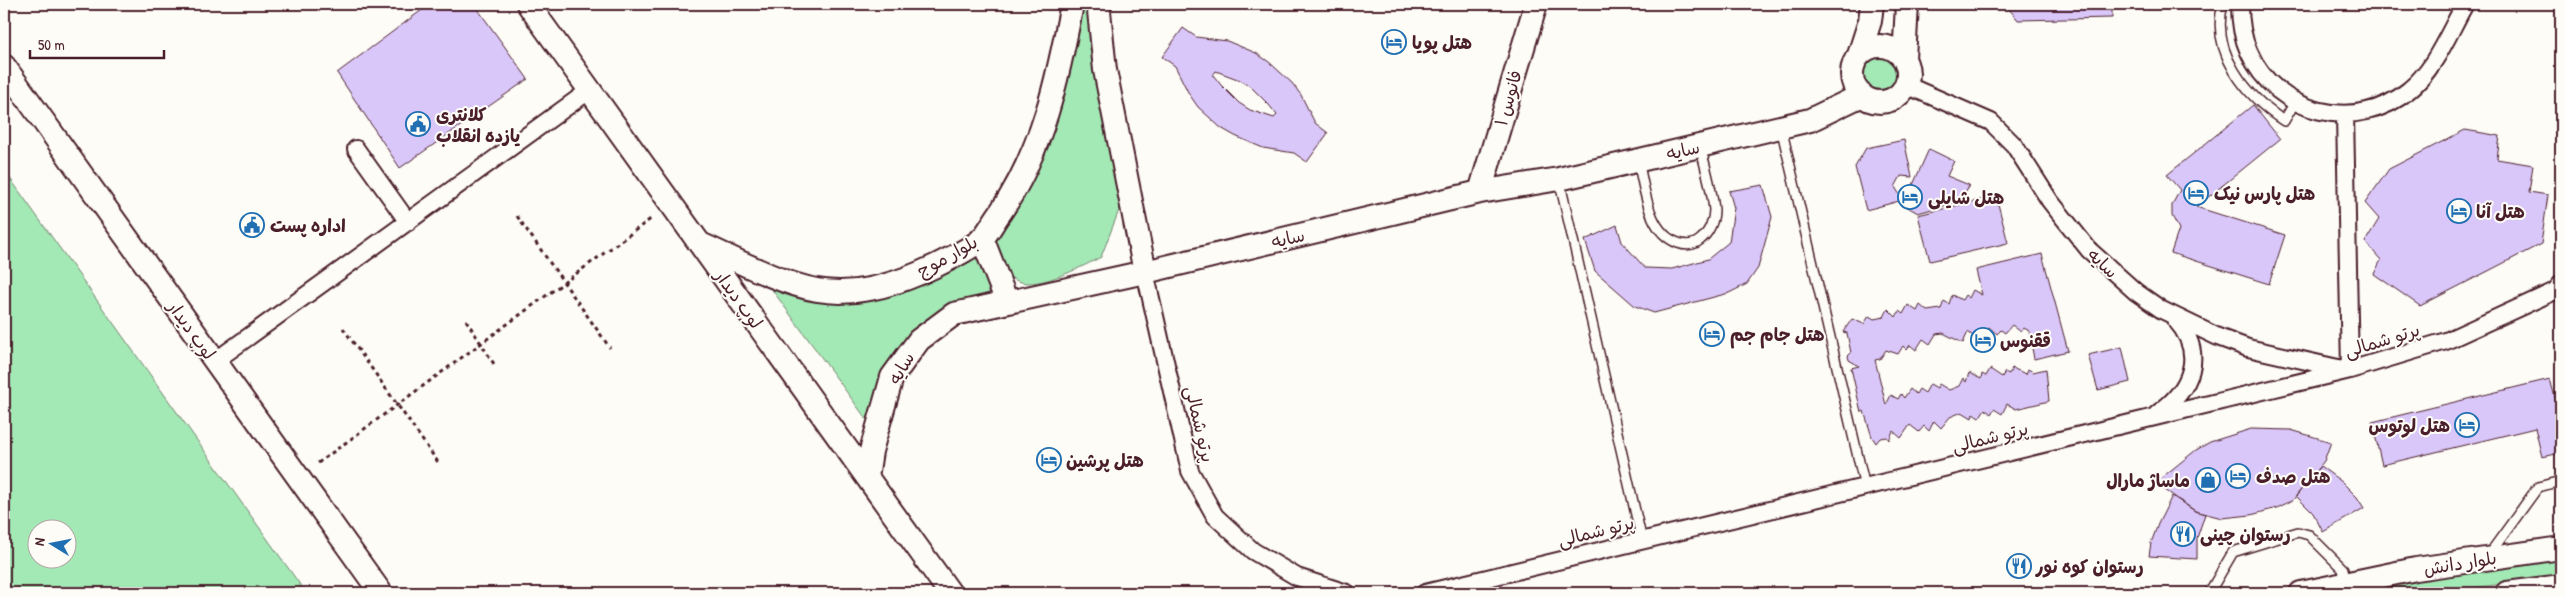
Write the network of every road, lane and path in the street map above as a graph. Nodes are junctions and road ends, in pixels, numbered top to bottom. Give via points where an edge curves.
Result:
1 (528, 4) edge
2 (1072, 4) edge
3 (1100, 4) edge
4 (1536, 4) edge
5 (1872, 4) edge
6 (1907, 4) edge
7 (2223, 4) edge
8 (2240, 4) edge
9 (2263, 4) edge
10 (2465, 4) edge
11 (2263, 11) dead end
12 (1859, 55) junction
13 (1904, 59) junction
14 (4, 66) edge
15 (1906, 85) junction
16 (590, 90) junction
17 (1862, 95) junction
18 (2294, 102) junction
19 (2345, 114) junction
20 (1781, 126) junction
21 (1700, 146) junction
22 (356, 149) dead end
23 (1638, 160) junction
24 (1559, 179) junction
25 (1480, 192) junction
26 (517, 216) dead end
27 (652, 218) dead end
28 (408, 222) junction
29 (982, 238) junction
30 (700, 244) junction
31 (1145, 272) junction
32 (564, 282) junction
33 (2559, 291) edge
34 (1007, 302) junction
35 (2172, 315) junction
36 (466, 320) dead end
37 (343, 328) dead end
38 (482, 343) junction
39 (610, 348) dead end
40 (215, 361) junction
41 (494, 364) dead end
42 (2350, 370) junction
43 (397, 406) junction
44 (2151, 418) junction
45 (318, 463) dead end
46 (440, 465) dead end
47 (867, 477) junction
48 (2561, 481) edge
49 (1865, 487) junction
50 (1642, 541) junction
51 (2561, 548) edge
52 (2486, 558) junction
53 (2346, 583) junction
54 (2561, 586) edge
55 (381, 593) edge
56 (950, 593) edge
57 (1347, 593) edge
58 (1425, 593) edge
59 (2209, 593) edge
60 (2301, 593) edge
61 (2507, 593) edge

1 - 16 street, لوپ دیدار
2 - 29 street, بلوار موج via 1059,72 1039,140 1017,188
3 - 31 street via 1098,11 1105,70
4 - 25 street, فانوس ۱
5 - 12 street
6 - 13 street
7 - 18 lane via 2219,19 2222,40 2238,79 2262,105 2284,121
8 - 18 street via 2243,35 2256,67 2280,93
9 - 11 path
10 - 19 street via 2432,63 2410,90 2379,108
12 - 13 street via 1882,45 1898,52
12 - 17 street via 1852,71 1856,88
13 - 15 street via 1908,67
14 - 40 street, لوپ دیدار
15 - 17 street via 1886,101 1869,100
15 - 35 street, سایه via 1991,122 2014,144 2050,201 2089,250 2136,292
16 - 28 street
16 - 30 street, لوپ دیدار
17 - 20 street, سایه via 1810,120
18 - 19 street via 2328,113
19 - 42 street
20 - 21 street, سایه
20 - 49 lane
21 - 23 street, سایه
21 - 23 lane via 1714,211 1711,227 1695,244 1683,245 1672,241 1652,218
22 - 28 street
23 - 24 street, سایه
24 - 25 street, سایه
24 - 50 lane
25 - 31 street, سایه
26 - 32 path
27 - 32 path
28 - 40 street
29 - 30 street, بلوار موج via 902,281 863,291 817,290
29 - 34 street
30 - 47 street, لوپ دیدار
31 - 34 street, سایه
31 - 57 street, پرتو شمالی via 1190,471 1215,516 1253,551 1297,576
32 - 38 path
32 - 39 path
33 - 42 street, پرتو شمالی via 2446,341
34 - 47 street, سایه via 954,314 919,340 892,377
35 - 42 street, سایه via 2248,348
35 - 44 street via 2188,338 2192,366 2182,392 2173,403
36 - 38 path
37 - 43 path
38 - 41 path
38 - 43 path
40 - 55 street, لوپ دیدار
42 - 44 street, پرتو شمالی
43 - 45 path
43 - 46 path
44 - 49 street, پرتو شمالی
47 - 56 street, لوپ دیدار
48 - 52 lane via 2538,487
49 - 50 street, پرتو شمالی
50 - 58 street, پرتو شمالی
51 - 52 street, بلوار دانش
52 - 53 street, بلوار دانش
53 - 59 lane via 2343,568 2309,535 2298,532 2233,552
53 - 60 street, بلوار دانش
54 - 61 street

